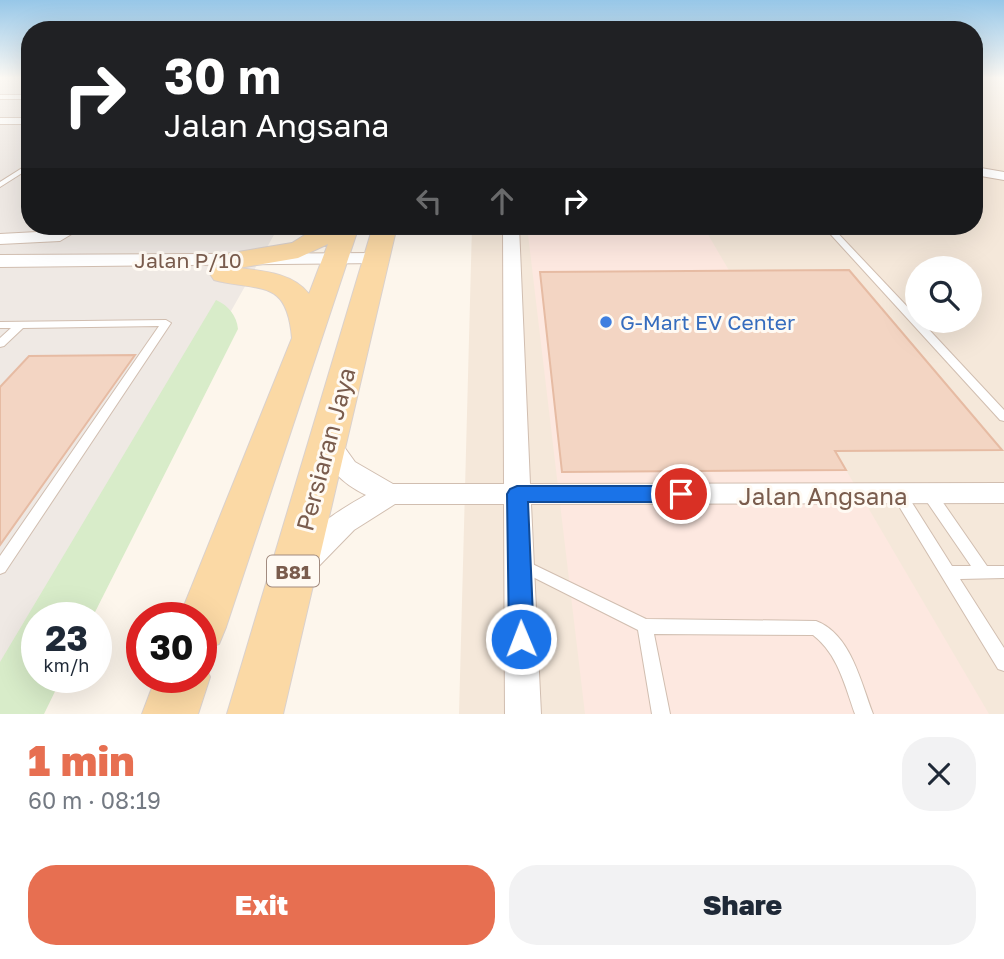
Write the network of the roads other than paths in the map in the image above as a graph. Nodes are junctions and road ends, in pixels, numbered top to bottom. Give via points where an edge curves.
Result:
1 (21, 118) edge
2 (0, 121) edge
3 (16, 121) junction
4 (21, 121) edge
5 (21, 171) edge
6 (983, 172) edge
7 (1004, 176) edge
8 (0, 185) edge
9 (62, 235) edge
10 (324, 235) edge
11 (344, 235) edge
12 (383, 235) edge
13 (511, 235) edge
14 (835, 235) edge
15 (0, 239) edge
16 (0, 261) edge
17 (374, 266) junction
18 (230, 267) junction
19 (333, 267) junction
20 (0, 276) edge
21 (0, 325) edge
22 (20, 325) junction
23 (308, 338) junction
24 (0, 344) edge
25 (1004, 417) edge
26 (327, 439) junction
27 (1004, 493) edge
28 (391, 494) junction
29 (517, 494) junction
30 (900, 494) junction
31 (930, 495) junction
32 (520, 564) junction
33 (0, 569) edge
34 (983, 572) junction
35 (1004, 572) edge
36 (947, 573) junction
37 (291, 578) junction
38 (210, 602) edge
39 (645, 626) junction
40 (1004, 663) edge
41 (177, 693) edge
42 (170, 714) edge
43 (255, 714) edge
44 (523, 714) edge
45 (662, 714) edge
46 (864, 714) edge

1 - 3 street
2 - 3 street
3 - 4 street
5 - 8 lane
6 - 7 street
9 - 15 street
10 - 18 main road via 292,251
11 - 19 main road
12 - 17 main road, Persiaran Jaya / B81
13 - 29 street
14 - 25 lane
16 - 18 street, Jalan P/10
17 - 19 street, Jalan P/10
17 - 26 main road, Persiaran Jaya / B81
18 - 19 street, Jalan P/10
18 - 20 street, Jalan P/10
18 - 23 main road via 301,299
19 - 23 main road
21 - 22 lane
22 - 24 lane
22 - 33 lane via 166,323
23 - 38 main road
26 - 28 street, Jalan Angsana via 347,472
26 - 37 main road, Persiaran Jaya / B81
27 - 31 street, Jalan Angsana
28 - 29 street, Jalan Angsana
28 - 37 street, Jalan Angsana via 362,508 340,526
29 - 30 street, Jalan Angsana
29 - 32 street
30 - 31 street, Jalan Angsana
30 - 36 lane
31 - 34 lane
32 - 39 lane
32 - 44 street
34 - 35 lane
34 - 36 lane
36 - 40 lane
37 - 43 main road, Persiaran Jaya / B81
39 - 45 lane
39 - 46 lane via 816,628 827,634 838,652
41 - 42 main road

